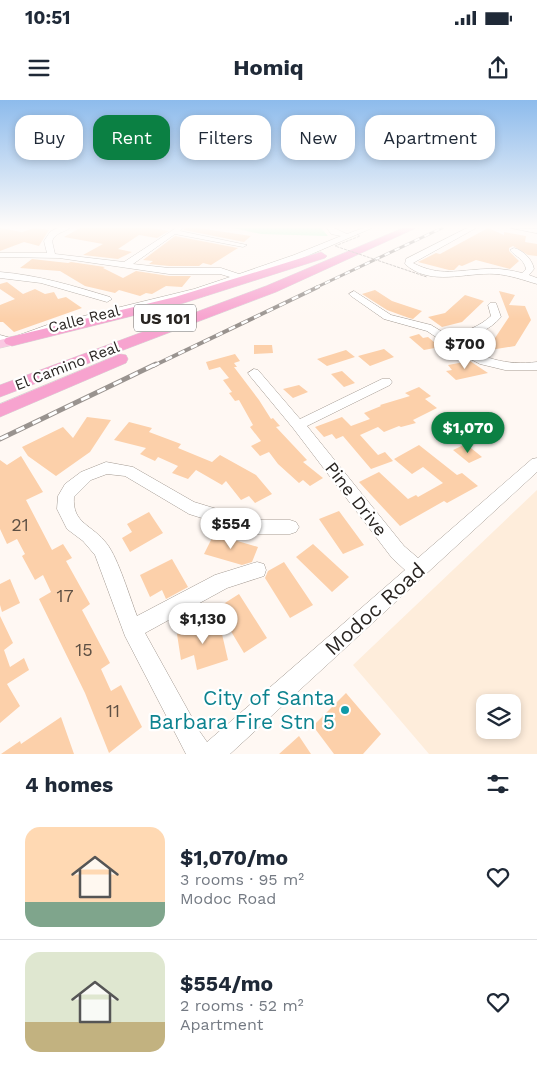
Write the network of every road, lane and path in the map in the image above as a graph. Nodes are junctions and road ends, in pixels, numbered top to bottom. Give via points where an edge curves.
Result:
1 (69, 259) edge
2 (135, 259) edge
3 (293, 259) edge
4 (329, 259) edge
5 (331, 259) edge
6 (372, 259) edge
7 (413, 259) edge
8 (526, 259) joint
9 (531, 259) edge
10 (324, 261) junction
11 (124, 266) junction
12 (0, 275) edge
13 (524, 276) junction
14 (239, 277) junction
15 (427, 277) dead end
16 (537, 281) edge
17 (354, 294) dead end
18 (107, 299) dead end
19 (493, 305) dead end
20 (448, 339) junction
21 (4, 341) edge
22 (537, 366) edge
23 (254, 373) dead end
24 (0, 376) edge
25 (386, 382) dead end
26 (0, 391) edge
27 (0, 411) edge
28 (298, 424) junction
29 (537, 463) edge
30 (290, 527) dead end
31 (257, 570) dead end
32 (418, 570) junction
33 (132, 629) junction
34 (201, 754) edge
35 (212, 754) edge

1 - 11 street
2 - 11 street
3 - 14 street, Calle Real
4 - 10 highway, El Camino Real / US 101
5 - 10 highway, El Camino Real / US 101
6 - 15 path, bridge
7 - 13 street via 408,261 409,264 446,276 486,271
8 - 9 street
8 - 13 street via 530,268
10 - 21 highway via 305,260 194,296
10 - 24 highway, El Camino Real / US 101
10 - 26 highway, El Camino Real / US 101 via 235,303
10 - 27 highway via 200,325
11 - 14 street via 169,271 221,271
12 - 18 street via 35,280
13 - 16 street
14 - 21 street, Calle Real
17 - 20 street via 385,317 428,328
19 - 20 street via 496,317 491,322 476,332
20 - 22 street via 480,359 514,368
23 - 28 street, Pine Drive
25 - 28 street
28 - 32 street, Pine Drive via 398,552
29 - 32 street, Modoc Road
30 - 33 street via 253,527 189,507 128,471 106,468 86,476 71,488 66,496 65,509 74,524 102,551
31 - 33 street via 222,581
32 - 35 street, Modoc Road
33 - 34 street

